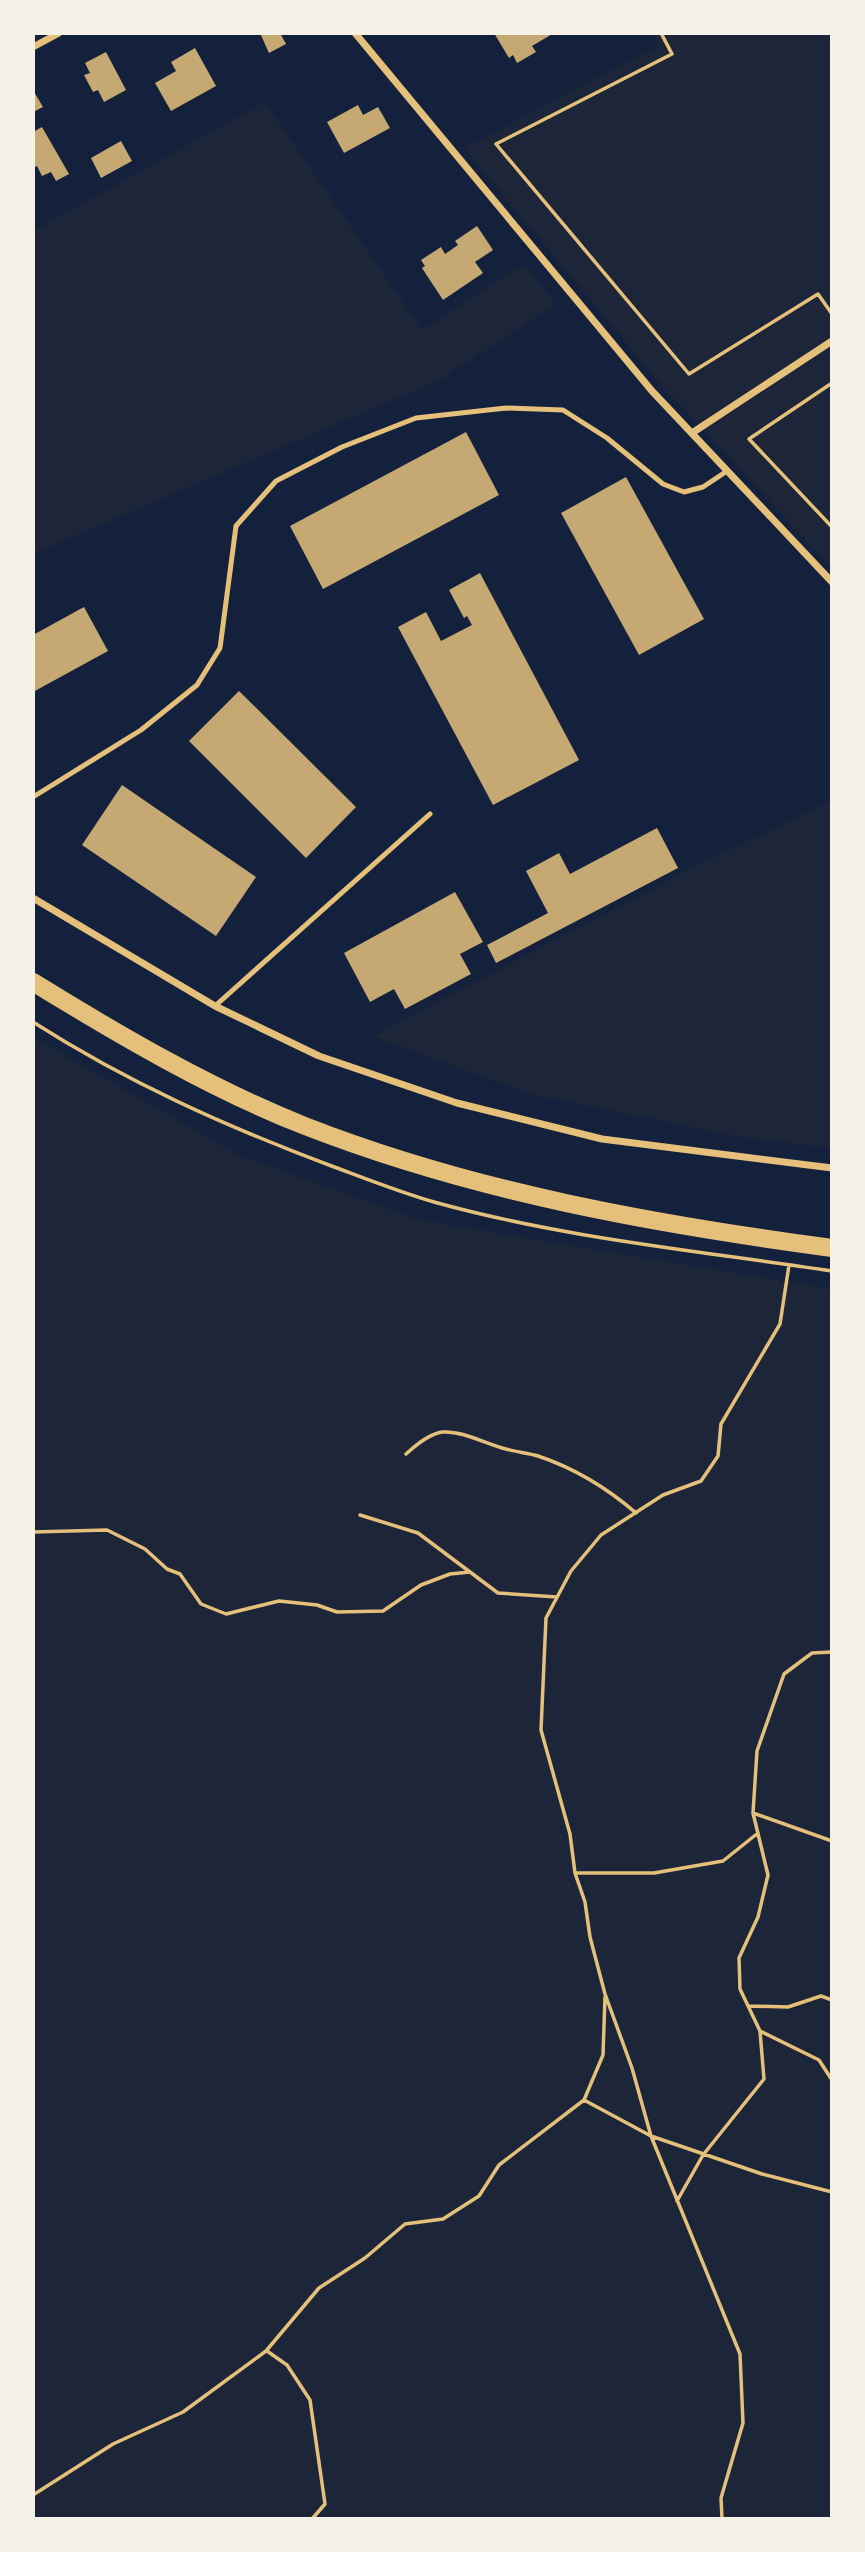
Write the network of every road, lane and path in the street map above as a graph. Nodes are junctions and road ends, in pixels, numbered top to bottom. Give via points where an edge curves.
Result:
1 (59, 33) edge
2 (355, 33) edge
3 (661, 33) edge
4 (33, 47) edge
5 (832, 314) edge
6 (832, 341) edge
7 (832, 383) edge
8 (692, 433) junction
9 (727, 471) junction
10 (832, 527) edge
11 (832, 582) edge
12 (33, 797) edge
13 (430, 814) dead end
14 (33, 898) edge
15 (33, 982) edge
16 (215, 1006) junction
17 (832, 1168) edge
18 (832, 1248) edge
19 (789, 1265) dead end
20 (406, 1454) dead end
21 (635, 1513) junction
22 (360, 1515) dead end
23 (33, 1532) edge
24 (470, 1572) junction
25 (557, 1597) junction
26 (832, 1652) edge
27 (753, 1812) junction
28 (758, 1832) junction
29 (832, 1841) edge
30 (575, 1873) junction
31 (605, 1994) junction
32 (832, 2000) edge
33 (748, 2006) junction
34 (760, 2031) junction
35 (832, 2080) edge
36 (584, 2100) junction
37 (651, 2136) junction
38 (703, 2155) junction
39 (832, 2192) edge
40 (677, 2201) junction
41 (266, 2351) junction
42 (33, 2495) edge
43 (312, 2519) edge
44 (722, 2519) edge

1 - 4 street
2 - 8 street
3 - 5 path via 672,54 496,144 689,374 818,294
6 - 8 street
7 - 10 path via 750,439
8 - 9 street
9 - 11 street
9 - 12 lane via 703,487 684,492 663,484 607,438 563,410 506,408 416,418 342,447 276,481 236,526 220,648 197,685 141,730
13 - 16 lane
14 - 16 street
15 - 18 main road via 233,1093 379,1152 481,1184 656,1222
16 - 17 street via 319,1056 457,1103 602,1139
19 - 21 path via 779,1324 720,1424 718,1456 701,1480
20 - 21 path via 443,1432 478,1439 580,1474
21 - 25 path via 601,1535 571,1571
22 - 24 path via 418,1533
23 - 24 path via 107,1530 145,1549 180,1574 201,1604 226,1614 279,1601 337,1612 383,1611 421,1585
24 - 25 path via 498,1592
25 - 30 path via 546,1618 541,1730 570,1834
26 - 27 path via 812,1653 783,1674 757,1751
27 - 28 path
27 - 29 path
28 - 30 path via 723,1860 654,1873
28 - 33 path via 768,1875 758,1917 739,1958 740,1989
30 - 31 path
31 - 36 path via 603,2055
31 - 37 path
32 - 33 path via 821,1996 788,2007
33 - 34 path
34 - 35 path via 819,2060
34 - 38 path via 764,2079
36 - 37 path
36 - 41 path via 499,2165 479,2196 443,2219 405,2224 319,2288
37 - 38 path
37 - 40 path
38 - 39 path
38 - 40 path
40 - 44 path via 740,2354 743,2423 721,2498
41 - 42 path via 183,2412 113,2444
41 - 43 path via 287,2365 310,2400 325,2504

